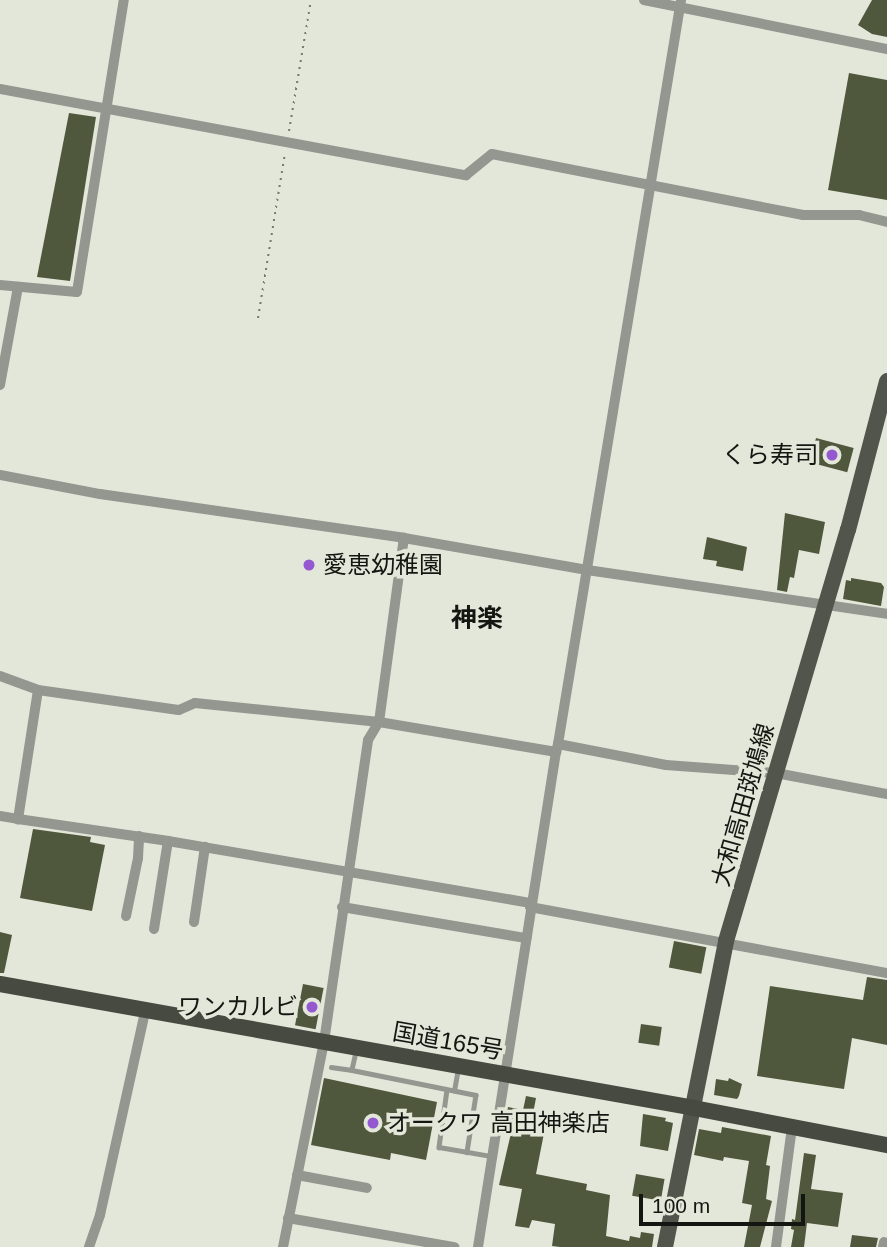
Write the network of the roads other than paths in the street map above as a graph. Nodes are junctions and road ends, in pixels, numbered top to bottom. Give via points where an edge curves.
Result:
1 (124, 0) edge
2 (644, 0) edge
3 (680, 4) edge
4 (887, 49) edge
5 (0, 89) edge
6 (106, 109) junction
7 (651, 183) junction
8 (887, 222) edge
9 (0, 285) edge
10 (18, 287) junction
11 (887, 381) edge
12 (0, 385) edge
13 (0, 475) edge
14 (404, 538) junction
15 (587, 570) junction
16 (825, 605) junction
17 (887, 614) edge
18 (0, 676) edge
19 (38, 690) junction
20 (379, 722) junction
21 (557, 748) junction
22 (776, 773) junction
23 (887, 794) edge
24 (0, 816) edge
25 (18, 818) junction
26 (139, 836) junction
27 (168, 841) junction
28 (205, 847) junction
29 (347, 872) junction
30 (530, 905) junction
31 (342, 907) junction
32 (126, 915) dead end
33 (194, 922) dead end
34 (154, 929) dead end
35 (526, 938) junction
36 (726, 941) junction
37 (887, 973) edge
38 (0, 984) edge
39 (146, 1008) junction
40 (324, 1042) junction
41 (357, 1048) junction
42 (331, 1067) dead end
43 (459, 1067) junction
44 (352, 1070) junction
45 (504, 1074) junction
46 (447, 1090) junction
47 (454, 1091) junction
48 (694, 1108) junction
49 (792, 1127) junction
50 (887, 1145) edge
51 (467, 1152) junction
52 (491, 1156) junction
53 (297, 1175) junction
54 (367, 1188) dead end
55 (288, 1218) junction
56 (89, 1247) edge
57 (283, 1247) edge
58 (454, 1247) edge
59 (478, 1247) edge
60 (665, 1247) edge
61 (776, 1247) edge

1 - 6 street
2 - 3 street
3 - 4 street
3 - 7 street
5 - 6 street
6 - 7 street via 466,175 492,154
6 - 10 street via 77,292
7 - 8 street via 803,215 859,215
7 - 15 street
9 - 10 street
10 - 12 street
11 - 16 main road, 大和高田斑鳩線
13 - 14 street
14 - 15 street
14 - 20 street
15 - 16 street
15 - 21 street
16 - 17 street
16 - 22 main road, 大和高田斑鳩線
18 - 19 street
19 - 20 street via 180,710 195,703
19 - 25 street
20 - 21 street
20 - 29 street via 368,740
21 - 22 street via 666,765
21 - 30 street
22 - 23 street
22 - 36 main road, 大和高田斑鳩線
24 - 25 street
25 - 26 street
26 - 27 street
26 - 32 street
27 - 28 street
27 - 34 street
28 - 29 street
28 - 33 street
29 - 30 street
29 - 31 street
30 - 35 street
30 - 36 street
31 - 35 street
31 - 40 street
35 - 45 street
36 - 37 street
36 - 48 main road, 大和高田斑鳩線
38 - 39 highway, 国道165号
39 - 40 highway, 国道165号
39 - 56 street
40 - 41 highway, 国道165号
40 - 53 street
41 - 43 highway, 国道165号
41 - 44 lane
42 - 44 lane
43 - 45 highway, 国道165号
43 - 47 lane
44 - 46 lane
45 - 48 highway, 国道165号
45 - 52 street
46 - 47 lane
46 - 51 lane via 439,1147
47 - 51 lane via 476,1096
48 - 49 highway, 国道165号
48 - 60 main road, 大和高田斑鳩線
49 - 50 highway, 国道165号
49 - 61 street
51 - 52 lane
52 - 59 street
53 - 54 street
53 - 55 street
55 - 57 street
55 - 58 street

